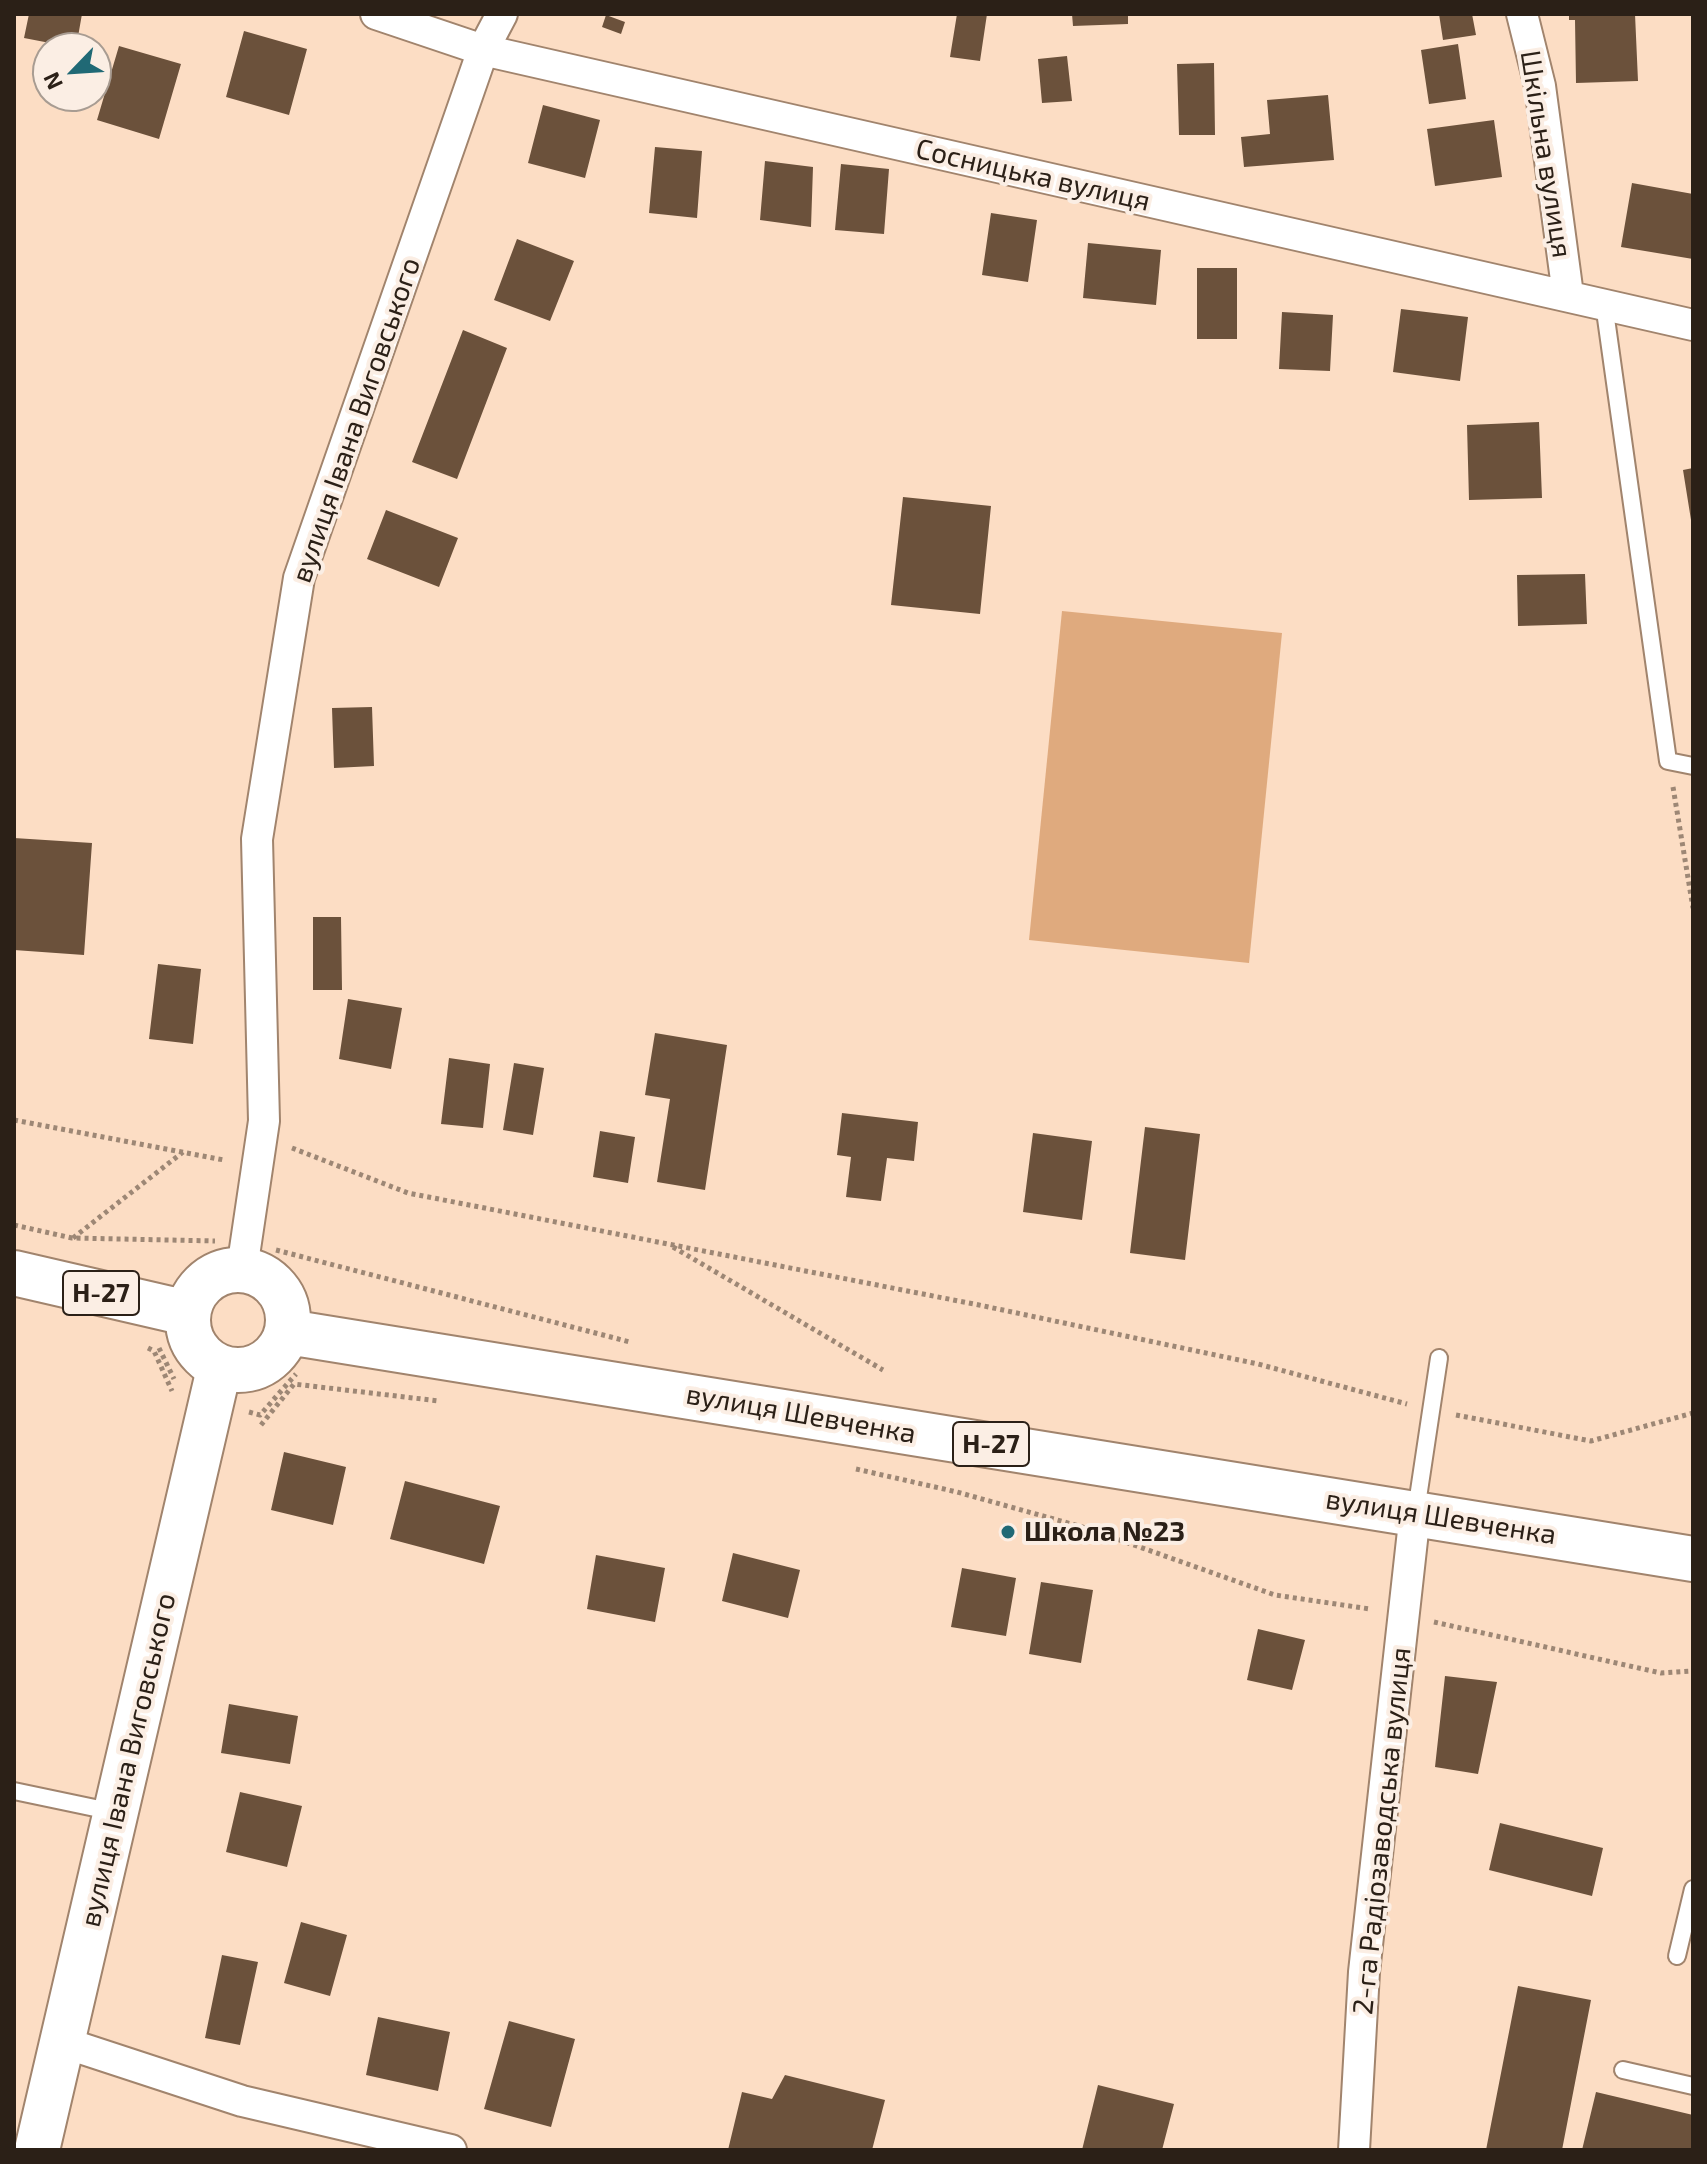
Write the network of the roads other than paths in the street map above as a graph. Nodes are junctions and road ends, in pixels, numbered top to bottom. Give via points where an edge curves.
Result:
1 (376, 14) edge
2 (502, 14) edge
3 (1522, 14) edge
4 (483, 50) junction
5 (1568, 295) junction
6 (1604, 304) junction
7 (1693, 325) edge
8 (1693, 766) edge
9 (242, 1269) junction
10 (14, 1273) edge
11 (187, 1313) junction
12 (288, 1332) junction
13 (1439, 1358) dead end
14 (219, 1369) junction
15 (1415, 1513) junction
16 (1693, 1559) edge
17 (14, 1791) edge
18 (115, 1812) junction
19 (1693, 1889) edge
20 (1677, 1956) dead end
21 (62, 2042) junction
22 (1623, 2070) dead end
23 (1693, 2086) edge
24 (37, 2150) edge
25 (451, 2150) edge
26 (1354, 2150) edge

1 - 4 street, Сосницька вулиця
2 - 4 street, вулиця Івана Виговського
3 - 5 street, Шкільна вулиця via 1540,86
4 - 5 street, Сосницька вулиця
4 - 9 street, вулиця Івана Виговського via 299,578 257,839 262,1135
5 - 6 street, Сосницька вулиця
6 - 7 street, Сосницька вулиця
6 - 8 lane via 1668,761
9 - 11 main road via 214,1273 200,1283
9 - 12 main road via 265,1276 278,1290 286,1305
10 - 11 main road, Н-27
11 - 14 main road via 197,1349
12 - 14 main road via 268,1362
12 - 15 main road, вулиця Шевченка / Н-27
13 - 15 lane
14 - 18 main road, вулиця Івана Виговського
15 - 16 main road, вулиця Шевченка / Н-27
15 - 26 street, 2-га Радіозаводська вулиця via 1364,1972
17 - 18 lane
18 - 21 main road, вулиця Івана Виговського
19 - 20 lane
21 - 24 main road, вулиця Івана Виговського
21 - 25 street via 242,2101
22 - 23 lane

